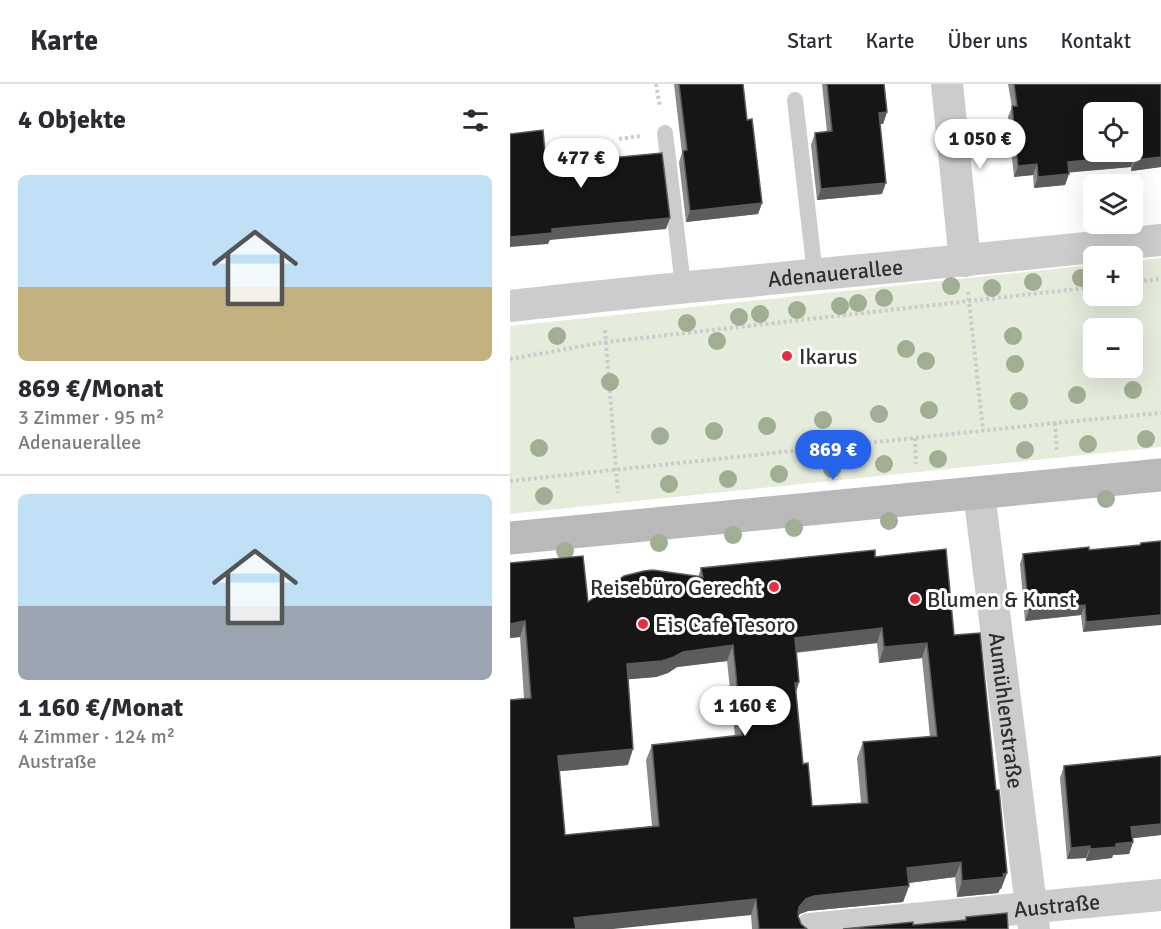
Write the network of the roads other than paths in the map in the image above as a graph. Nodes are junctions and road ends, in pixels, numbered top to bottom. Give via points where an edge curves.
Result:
1 (947, 84) edge
2 (795, 100) dead end
3 (665, 133) dead end
4 (1161, 240) edge
5 (965, 261) junction
6 (815, 274) junction
7 (683, 286) junction
8 (510, 306) edge
9 (1161, 476) edge
10 (979, 493) junction
11 (510, 538) edge
12 (1161, 895) edge
13 (1033, 918) edge
14 (810, 929) edge

1 - 5 street
2 - 6 lane
3 - 7 lane
4 - 5 street, Adenauerallee
5 - 6 street, Adenauerallee
6 - 7 street, Adenauerallee
7 - 8 street, Adenauerallee
9 - 10 main road
10 - 11 main road
10 - 13 street, Aumühlenstraße
12 - 13 street, Austraße
13 - 14 street, Austraße

